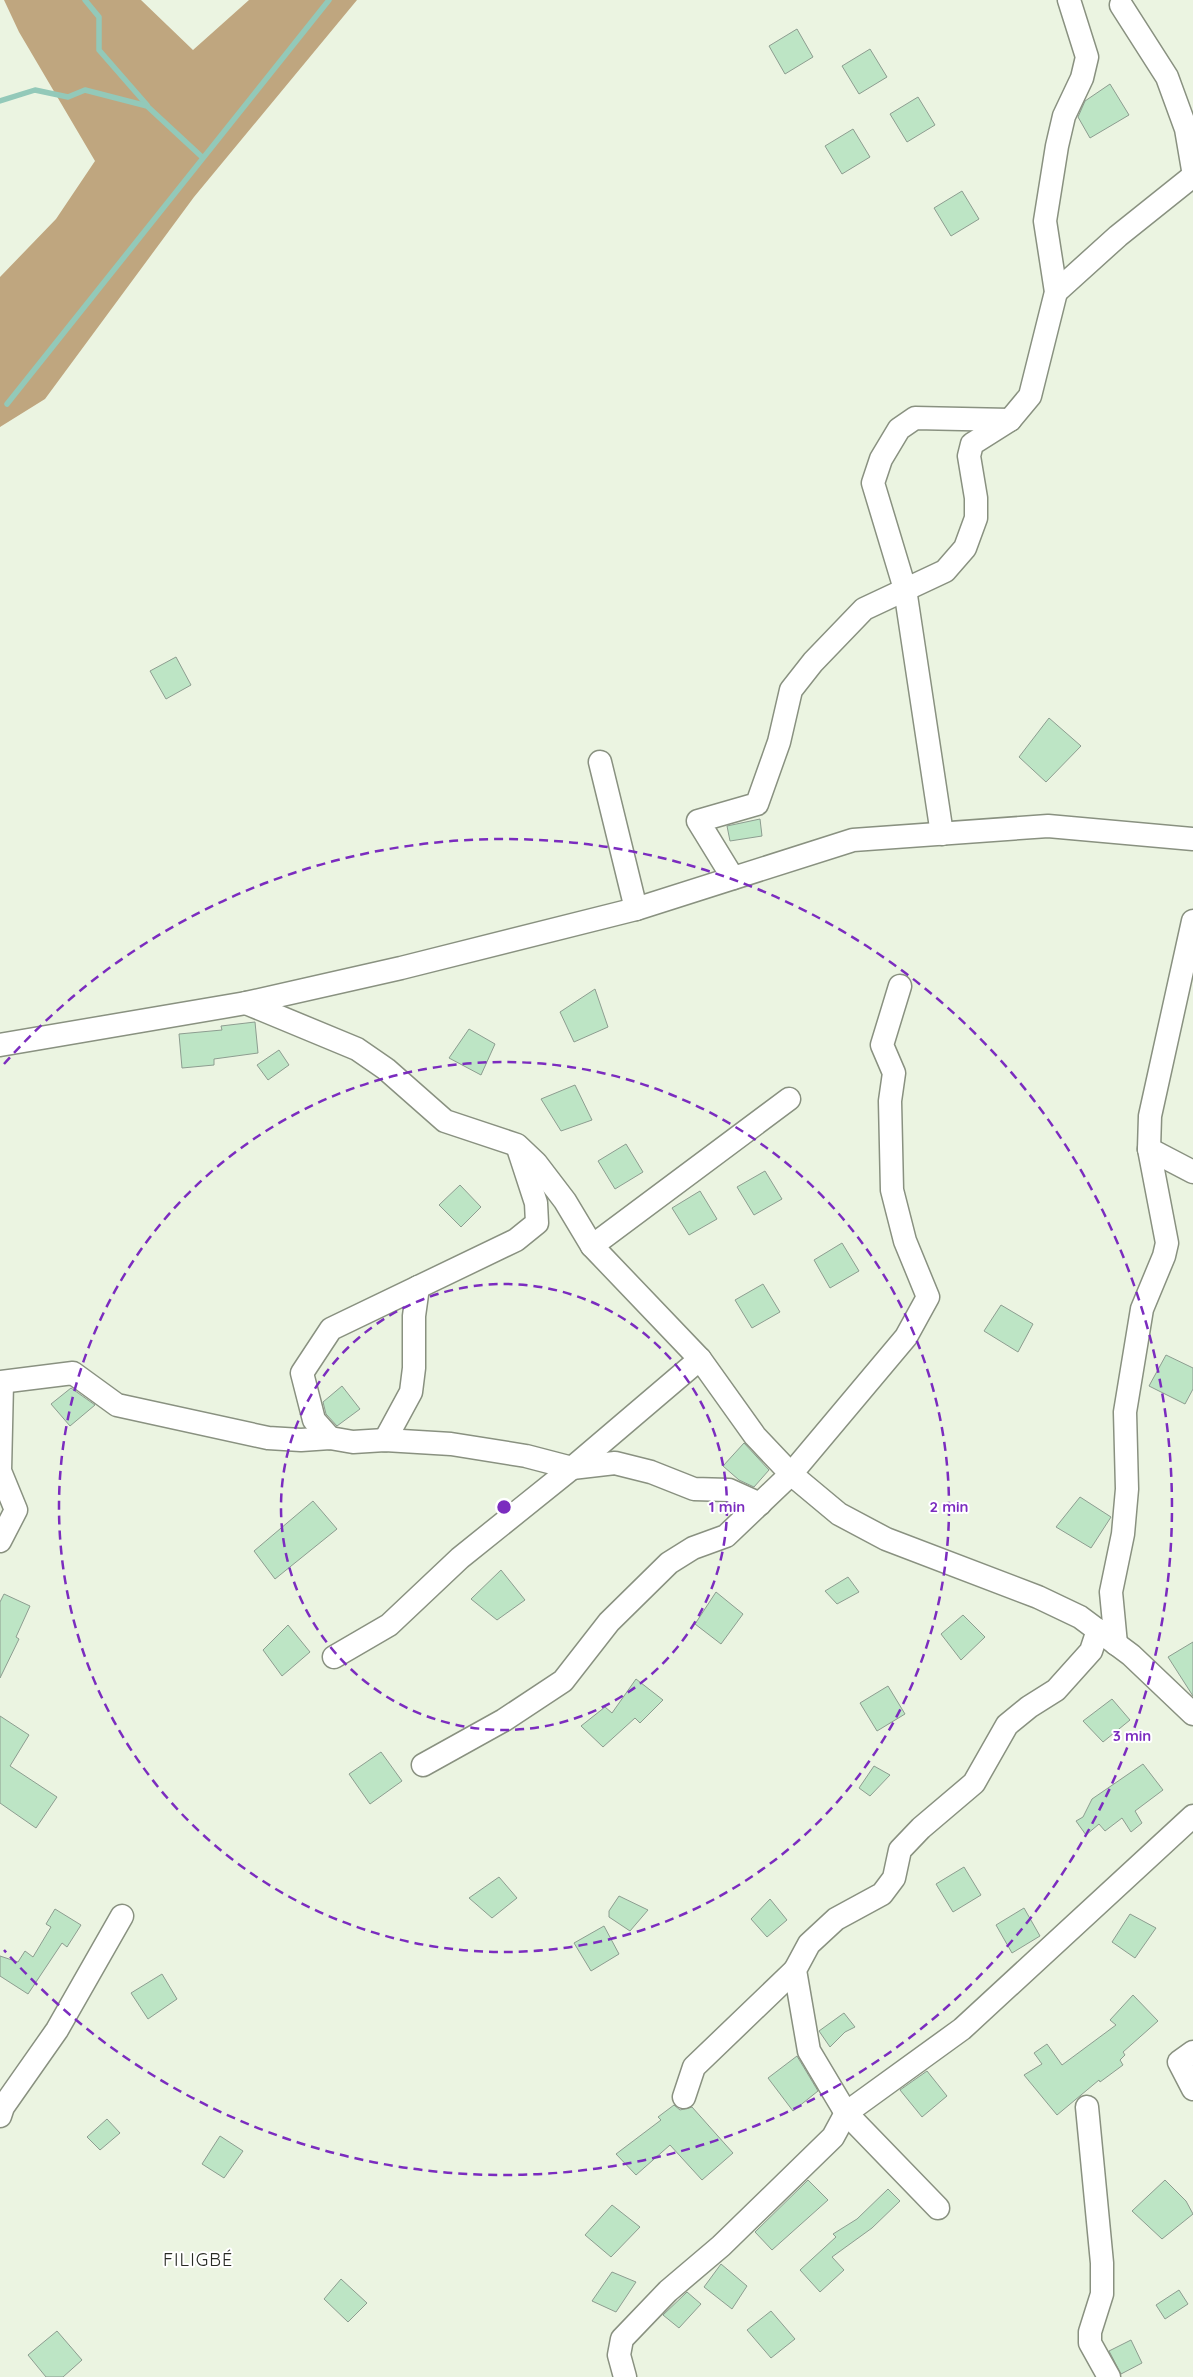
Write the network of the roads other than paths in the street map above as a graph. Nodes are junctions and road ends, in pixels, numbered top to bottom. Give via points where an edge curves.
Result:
1 (1069, 0) edge
2 (1121, 4) dead end
3 (1193, 170) edge
4 (1193, 176) edge
5 (1056, 292) junction
6 (1010, 420) junction
7 (905, 589) junction
8 (600, 762) dead end
9 (942, 834) junction
10 (1193, 839) edge
11 (733, 878) junction
12 (636, 909) junction
13 (1193, 921) edge
14 (900, 986) dead end
15 (283, 994) junction
16 (246, 1002) junction
17 (305, 1027) junction
18 (0, 1045) edge
19 (789, 1099) dead end
20 (517, 1145) junction
21 (1149, 1150) junction
22 (1193, 1172) edge
23 (592, 1246) junction
24 (418, 1287) junction
25 (700, 1359) junction
26 (1, 1382) edge
27 (330, 1438) junction
28 (385, 1440) junction
29 (572, 1468) junction
30 (791, 1474) junction
31 (760, 1504) junction
32 (0, 1541) edge
33 (1098, 1630) junction
34 (1124, 1649) junction
35 (1090, 1651) junction
36 (334, 1657) dead end
37 (1193, 1714) edge
38 (423, 1765) dead end
39 (1193, 1816) edge
40 (122, 1916) dead end
41 (795, 1970) junction
42 (1193, 2052) edge
43 (1193, 2089) edge
44 (684, 2097) dead end
45 (1087, 2107) dead end
46 (846, 2113) junction
47 (0, 2116) edge
48 (938, 2208) dead end
49 (625, 2377) edge
50 (1109, 2377) edge

1 - 5 street via 1087,57 1082,78 1064,116 1045,220
2 - 3 street via 1167,77 1186,129
4 - 5 street via 1118,236
5 - 6 street via 1030,396
6 - 7 street via 972,444 969,456 976,518 965,548 945,571
6 - 7 street via 915,418 899,429 880,459 874,483
7 - 9 street
7 - 11 street via 864,609 791,690 779,742 757,804 698,821
8 - 12 street
9 - 10 street via 1048,826
9 - 11 street via 853,840
11 - 12 street
12 - 15 street
13 - 21 street via 1150,1116
14 - 30 street via 882,1046 894,1072 890,1101 892,1190 905,1241 928,1297 906,1337
15 - 16 street
15 - 17 street
16 - 17 street
16 - 18 street
17 - 20 street via 357,1049 386,1069 445,1120
19 - 23 street
20 - 23 street via 536,1163 565,1201
20 - 24 street via 536,1202 537,1223 516,1240
21 - 22 street
21 - 34 street via 1167,1243 1142,1310 1125,1412 1127,1489 1123,1534 1110,1592
23 - 25 street
24 - 27 street via 331,1329 307,1365 302,1374 314,1420
24 - 28 street via 411,1392
25 - 29 street
25 - 30 street via 755,1436
26 - 27 street via 73,1373 117,1405 268,1438
26 - 32 street via 0,1471 16,1510
27 - 28 street via 353,1442
28 - 29 street via 451,1444 517,1454
29 - 31 street via 616,1463 652,1472 694,1489 729,1490
29 - 36 street via 460,1558 389,1626
30 - 31 street
30 - 33 street via 839,1514 886,1540 1038,1597 1080,1617
31 - 38 street via 726,1536 693,1548 669,1563 609,1622 562,1681 504,1720
33 - 34 street
33 - 35 street
34 - 35 street
34 - 37 street
35 - 41 street via 1056,1690 1007,1725 974,1783 900,1850 894,1878 882,1894 836,1919 810,1944
39 - 46 street via 962,2029
40 - 47 street via 57,2030
41 - 44 street via 694,2067
41 - 46 street via 809,2051
42 - 43 street via 1179,2062
45 - 50 street via 1102,2263 1102,2294 1090,2332 1090,2343
46 - 48 street
46 - 49 street via 833,2137 721,2246 668,2291 622,2340 619,2355

